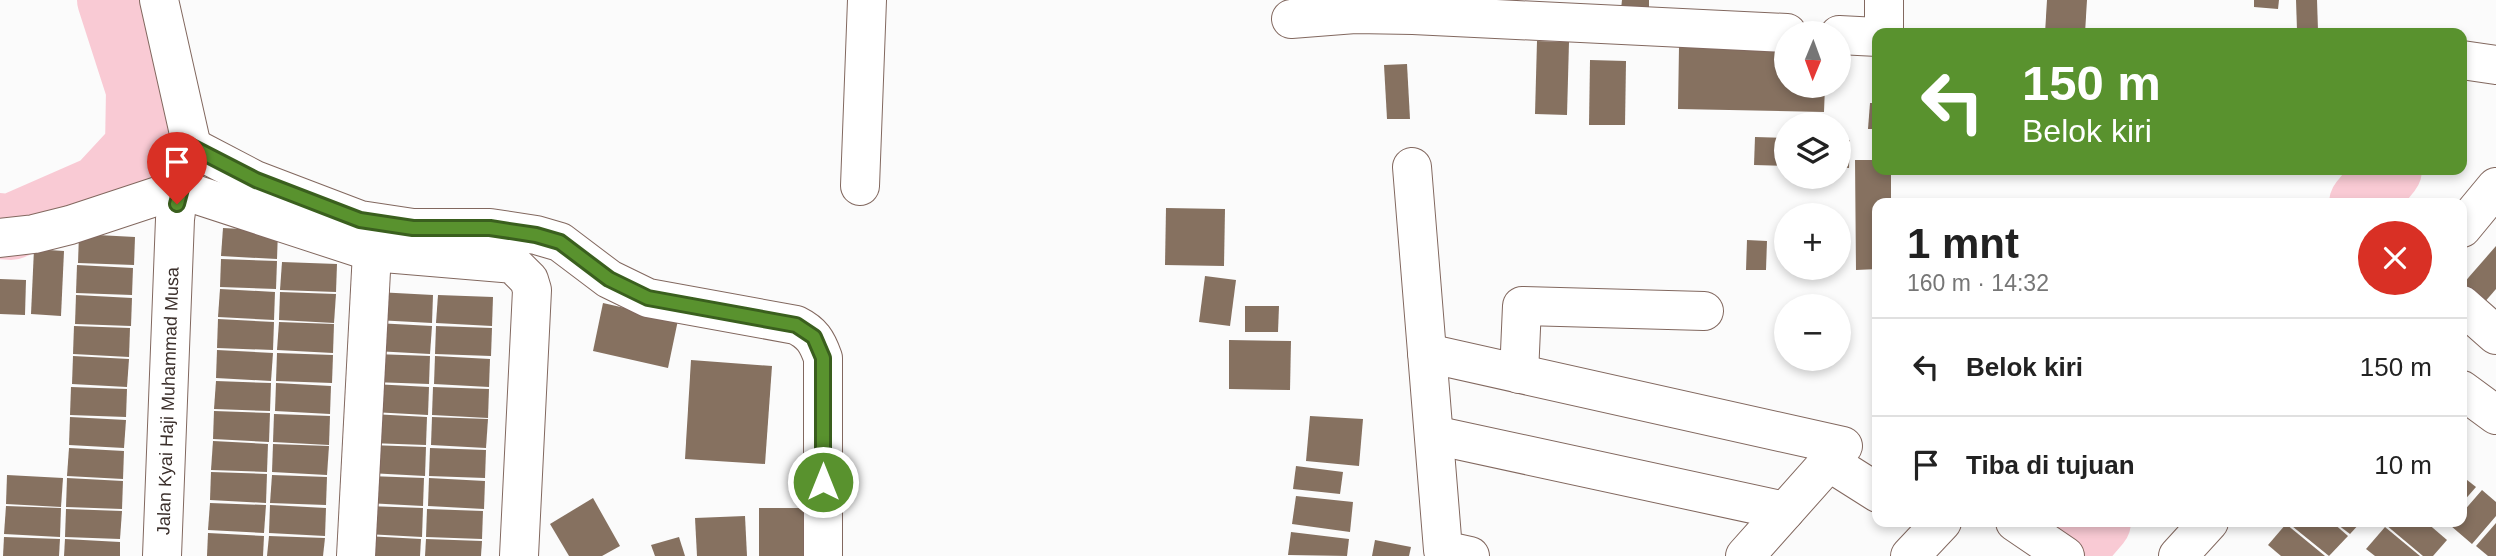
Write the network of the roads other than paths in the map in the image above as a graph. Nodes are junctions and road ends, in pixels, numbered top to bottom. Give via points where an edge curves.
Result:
1 (159, 0) edge
2 (867, 0) edge
3 (1885, 0) edge
4 (1291, 19) dead end
5 (1884, 28) edge
6 (1774, 32) edge
7 (1852, 36) edge
8 (1872, 37) edge
9 (192, 147) junction
10 (1412, 167) dead end
11 (860, 186) dead end
12 (2496, 187) edge
13 (179, 190) junction
14 (2467, 222) edge
15 (0, 238) edge
16 (372, 252) junction
17 (2467, 309) edge
18 (1704, 311) dead end
19 (2496, 335) edge
20 (1427, 353) junction
21 (1519, 374) junction
22 (2467, 394) edge
23 (2496, 415) edge
24 (1434, 435) junction
25 (1829, 462) junction
26 (1872, 489) edge
27 (1785, 511) junction
28 (2022, 527) edge
29 (2204, 527) edge
30 (522, 553) edge
31 (162, 556) edge
32 (356, 556) edge
33 (823, 556) edge
34 (1470, 556) edge
35 (1745, 556) edge
36 (2065, 556) edge
37 (2178, 556) edge

1 - 9 street, Jalan Kyai Haji Muhammad Musa
2 - 11 street
3 - 5 street
4 - 6 street via 1413,15
7 - 8 street
9 - 13 street, Jalan Kyai Haji Muhammad Musa
9 - 33 street via 256,180 360,220 536,235 560,242 609,279 648,298 808,331 823,358
10 - 20 street
12 - 14 street
13 - 15 street via 70,225
13 - 16 street
13 - 31 street, Jalan Kyai Haji Muhammad Musa
16 - 30 street via 499,261 513,264 529,280
16 - 32 street
17 - 19 street
18 - 21 street via 1522,306
20 - 21 street
20 - 24 street
21 - 25 street via 1843,446
22 - 23 street
24 - 27 street
24 - 34 street via 1443,550
25 - 26 street
25 - 27 street
27 - 35 street
28 - 36 street
29 - 37 street

